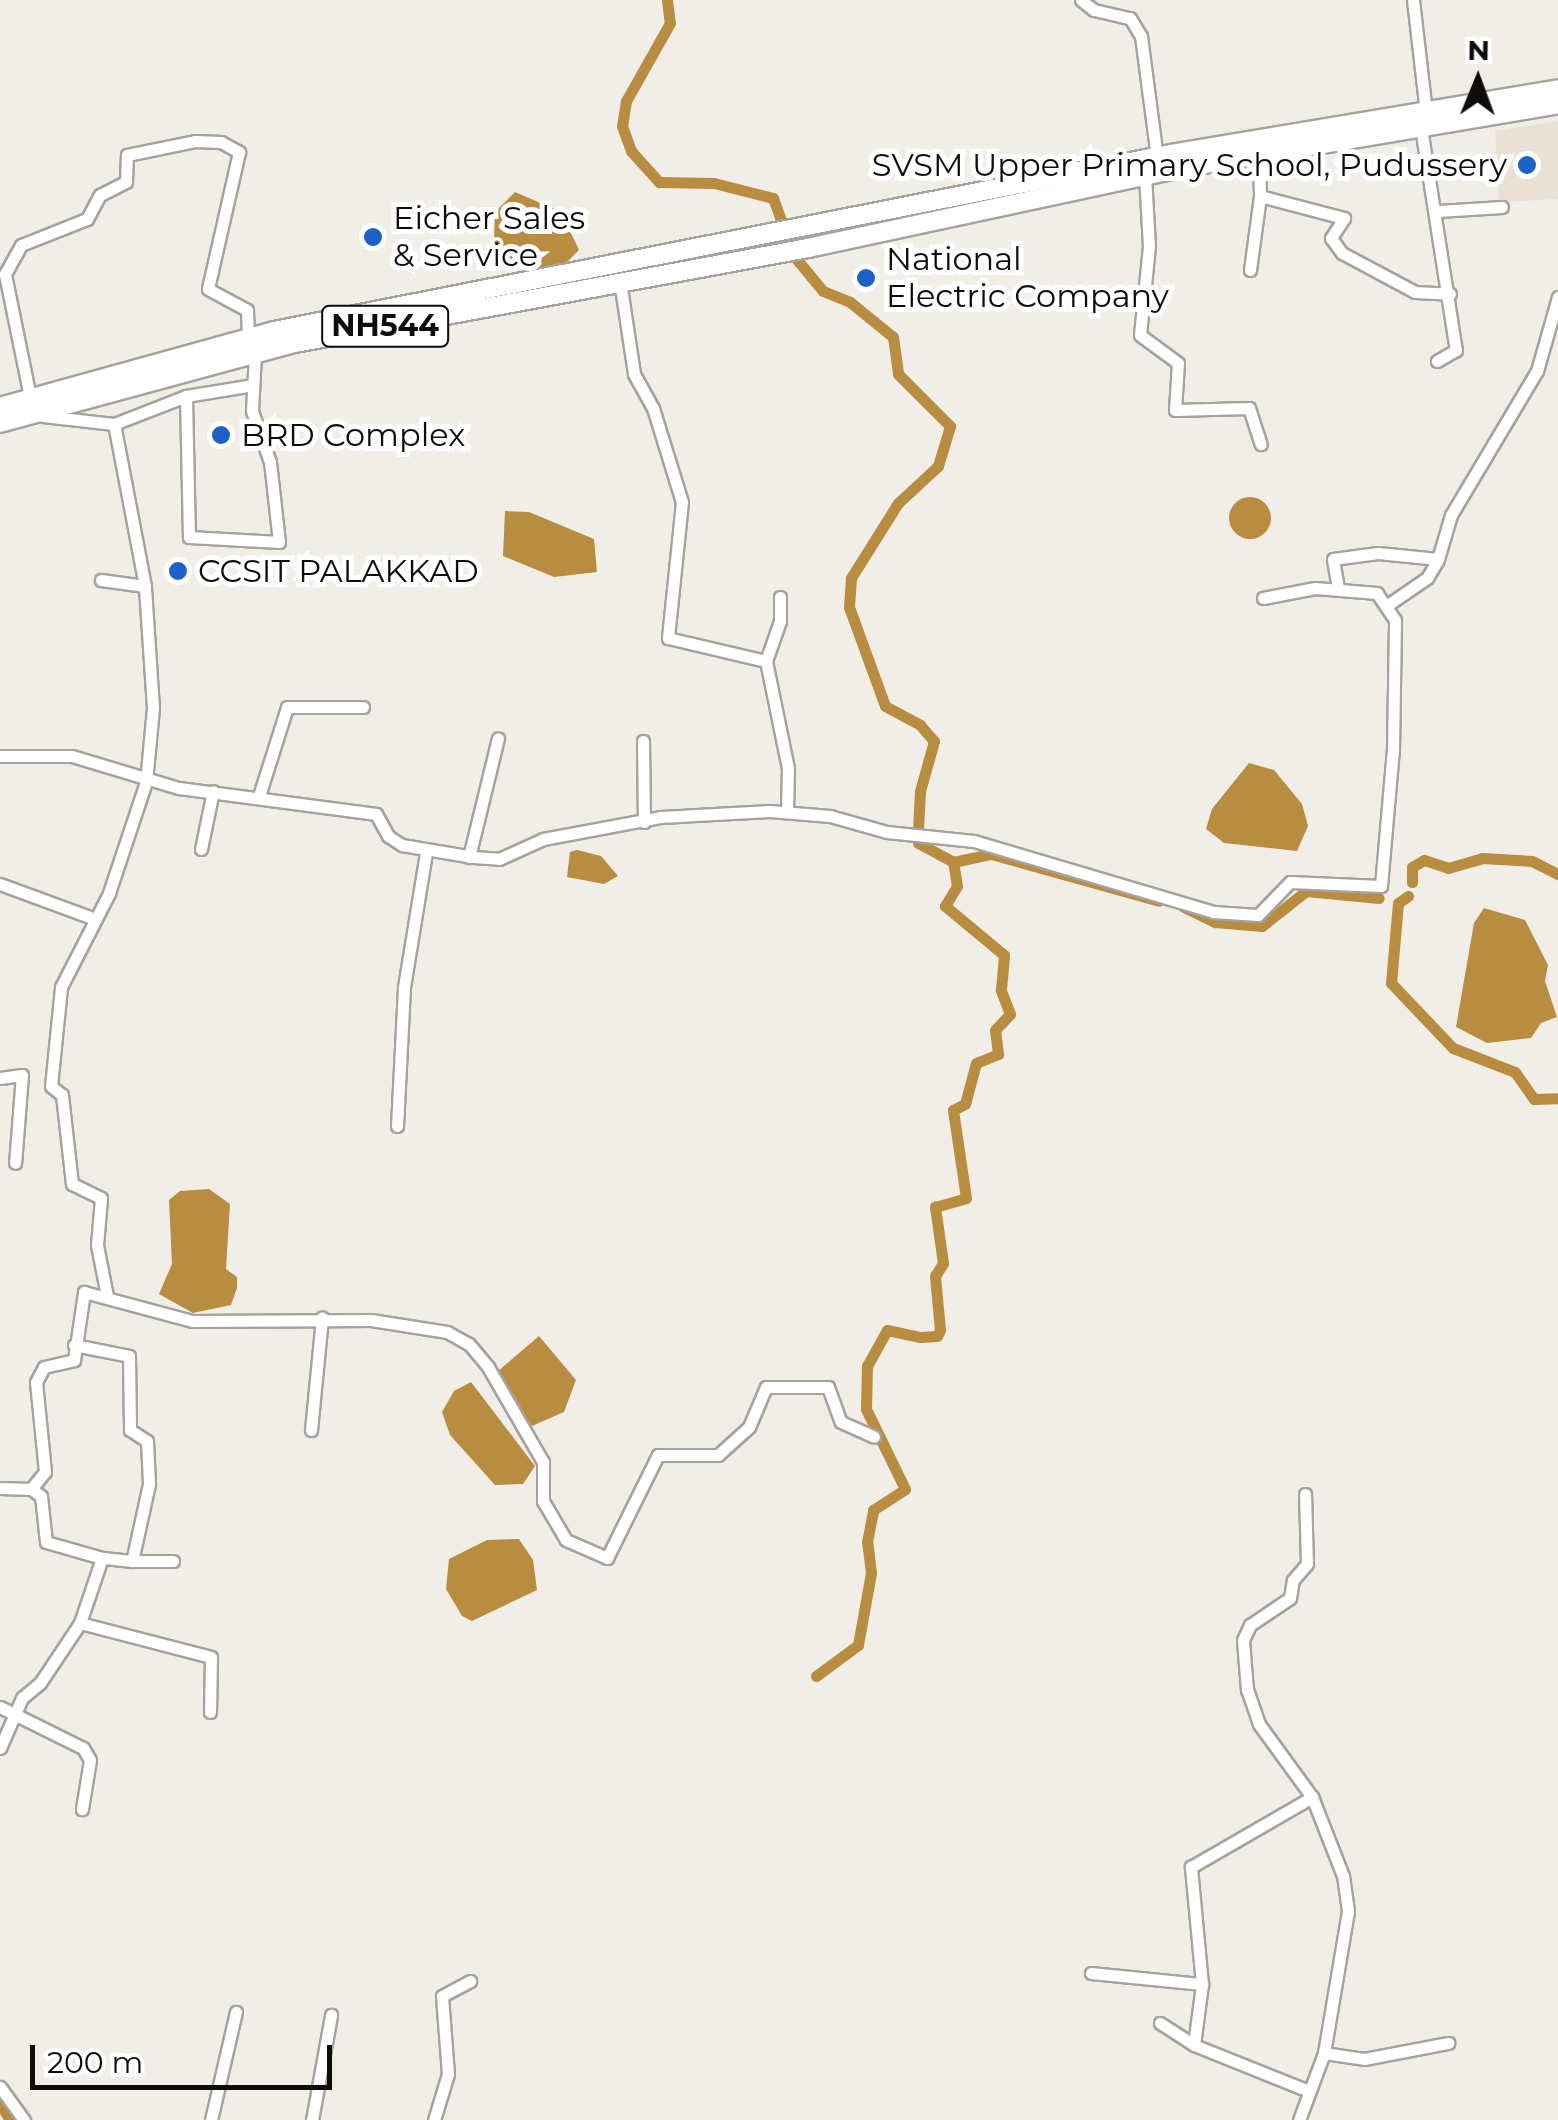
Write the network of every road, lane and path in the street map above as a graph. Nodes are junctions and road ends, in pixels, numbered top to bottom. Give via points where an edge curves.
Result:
1 (1082, 0) edge
2 (1413, 0) edge
3 (1558, 80) edge
4 (1558, 89) edge
5 (1424, 104) junction
6 (1558, 104) edge
7 (1558, 112) edge
8 (1375, 133) junction
9 (1422, 134) junction
10 (1259, 154) junction
11 (1164, 155) junction
12 (1146, 175) junction
13 (1260, 196) junction
14 (1502, 206) dead end
15 (1438, 211) junction
16 (1250, 270) dead end
17 (620, 281) junction
18 (1450, 294) junction
19 (1558, 297) edge
20 (1555, 315) edge
21 (251, 346) junction
22 (1437, 361) dead end
23 (254, 385) junction
24 (186, 396) junction
25 (30, 406) junction
26 (3, 414) edge
27 (114, 424) junction
28 (1262, 444) dead end
29 (1438, 560) junction
30 (101, 580) dead end
31 (145, 586) junction
32 (1338, 588) junction
33 (780, 598) dead end
34 (1263, 598) dead end
35 (1386, 606) junction
36 (766, 661) junction
37 (364, 707) dead end
38 (498, 738) dead end
39 (642, 741) dead end
40 (0, 756) edge
41 (146, 782) junction
42 (214, 792) junction
43 (259, 796) junction
44 (787, 812) junction
45 (644, 822) junction
46 (200, 848) dead end
47 (426, 852) junction
48 (469, 857) junction
49 (0, 884) edge
50 (95, 920) junction
51 (0, 1078) edge
52 (397, 1126) dead end
53 (15, 1163) dead end
54 (106, 1296) junction
55 (322, 1318) junction
56 (74, 1345) junction
57 (311, 1430) dead end
58 (874, 1437) dead end
59 (0, 1488) edge
60 (32, 1489) junction
61 (1305, 1494) dead end
62 (102, 1558) junction
63 (173, 1561) dead end
64 (132, 1562) junction
65 (80, 1623) junction
66 (0, 1707) edge
67 (14, 1712) junction
68 (210, 1712) dead end
69 (0, 1748) edge
70 (1312, 1798) junction
71 (82, 1809) dead end
72 (1092, 1973) dead end
73 (470, 1981) dead end
74 (1202, 1984) junction
75 (236, 2012) dead end
76 (331, 2015) dead end
77 (1160, 2023) dead end
78 (1448, 2043) dead end
79 (1194, 2045) junction
80 (1324, 2054) junction
81 (0, 2086) edge
82 (1309, 2091) junction
83 (24, 2120) edge
84 (211, 2120) edge
85 (312, 2120) edge
86 (434, 2120) edge
87 (1300, 2120) edge

1 - 11 street via 1094,10 1130,18 1141,36
2 - 5 street
3 - 5 street
4 - 11 highway, NH544
5 - 11 street
6 - 8 highway, NH544
7 - 9 street
8 - 9 street
8 - 10 highway, NH544
9 - 15 street
10 - 12 highway, NH544
10 - 13 street
11 - 21 highway, NH544
12 - 17 highway, NH544
12 - 28 street via 1149,246 1140,336 1178,363 1175,410 1249,408
13 - 16 street
13 - 18 street via 1344,218 1330,238 1342,254 1416,292
14 - 15 street
15 - 18 street
17 - 21 highway, NH544
17 - 36 street via 634,374 682,502 668,638
18 - 22 street via 1456,350
19 - 20 street
20 - 29 street via 1537,371 1451,515
21 - 23 street
21 - 25 highway, NH544
21 - 25 street via 248,310 208,289 240,152 221,142 195,141 128,155 126,182 100,196 87,219 21,245 5,274
23 - 24 street
23 - 24 street via 252,411 270,462 279,542 189,537
24 - 27 street
25 - 26 highway, NH544
25 - 27 street
27 - 31 street
29 - 32 street via 1378,553 1338,557 1331,562
29 - 35 street via 1427,578
30 - 31 street
31 - 41 street via 153,708
32 - 34 street
32 - 35 street via 1378,594
33 - 36 street
35 - 44 street via 1394,620 1393,750 1378,888 1290,882 1268,912 1213,912 974,841
36 - 44 street via 788,768
37 - 43 street via 287,706
38 - 48 street
39 - 45 street
40 - 41 street via 72,756
41 - 42 street
41 - 50 street
42 - 43 street
42 - 46 street
43 - 47 street via 376,814 388,836
44 - 45 street
45 - 48 street via 543,839 498,859
47 - 48 street
47 - 52 street via 404,988
49 - 50 street
50 - 54 street via 62,987 52,1086 62,1095 72,1184 100,1198
51 - 53 street via 22,1076
54 - 55 street via 192,1321
54 - 56 street via 79,1296
55 - 57 street
55 - 58 street via 420,1326 469,1344 542,1462 542,1501 552,1521 566,1540 607,1558 638,1484 658,1455 718,1455 748,1427 766,1387 828,1388 840,1422
56 - 60 street via 74,1360 44,1367 36,1382 45,1472
56 - 64 street via 129,1356 130,1430 147,1440 149,1484
59 - 60 street
60 - 62 street via 41,1496 46,1542
61 - 70 street via 1307,1564 1293,1580 1290,1598 1250,1626 1244,1640 1247,1690 1259,1724
62 - 64 street
62 - 65 street
63 - 64 street
65 - 67 street
65 - 68 street via 210,1657
66 - 67 street
67 - 69 street
67 - 71 street via 83,1748 90,1760
70 - 74 street via 1192,1867
70 - 80 street via 1343,1876 1348,1910
72 - 74 street
73 - 86 street via 442,1996 448,2074
74 - 79 street
75 - 84 street
76 - 85 street
77 - 79 street
78 - 80 street via 1364,2059
79 - 82 street
80 - 82 street
81 - 83 street
82 - 87 street

